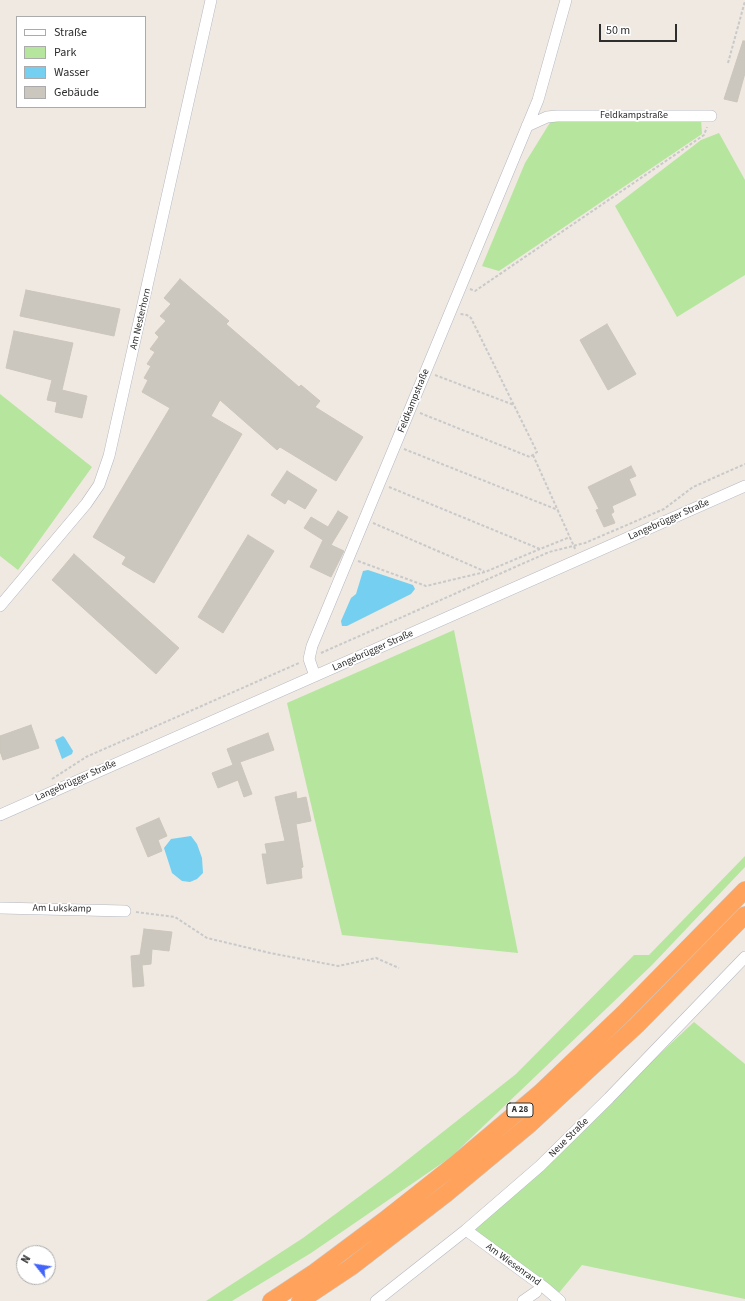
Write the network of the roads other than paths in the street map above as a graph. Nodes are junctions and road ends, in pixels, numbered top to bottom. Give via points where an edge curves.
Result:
1 (211, 0) edge
2 (566, 0) edge
3 (538, 100) junction
4 (557, 116) junction
5 (711, 116) road end
6 (527, 126) junction
7 (745, 486) edge
8 (0, 606) edge
9 (315, 676) junction
10 (0, 815) edge
11 (745, 890) edge
12 (0, 908) edge
13 (124, 911) road end
14 (745, 915) edge
15 (745, 957) edge
16 (466, 1230) junction
17 (536, 1292) dead end
18 (389, 1298) edge
19 (271, 1301) edge
20 (300, 1301) edge
21 (376, 1301) edge
22 (523, 1301) edge
23 (560, 1301) edge

1 - 8 street, Am Nesterhorn via 109,456 98,485 86,504
2 - 3 street, Feldkampstraße
3 - 4 street via 547,112
3 - 6 street, Feldkampstraße
4 - 5 street, Feldkampstraße
4 - 6 street, Feldkampstraße
6 - 9 street, Feldkampstraße via 312,646 309,659
7 - 9 street, Langebrügger Straße
9 - 10 street, Langebrügger Straße
11 - 19 highway, A 28 via 623,1014 534,1098 386,1219
12 - 13 street, Am Lukskamp
14 - 20 highway, A 28 via 637,1025 530,1124 441,1198 351,1267
15 - 16 street, Neue Straße via 540,1166
16 - 18 street, Neue Straße
16 - 23 street, Am Wiesenrand
17 - 22 street
18 - 21 street, Neue Straße

